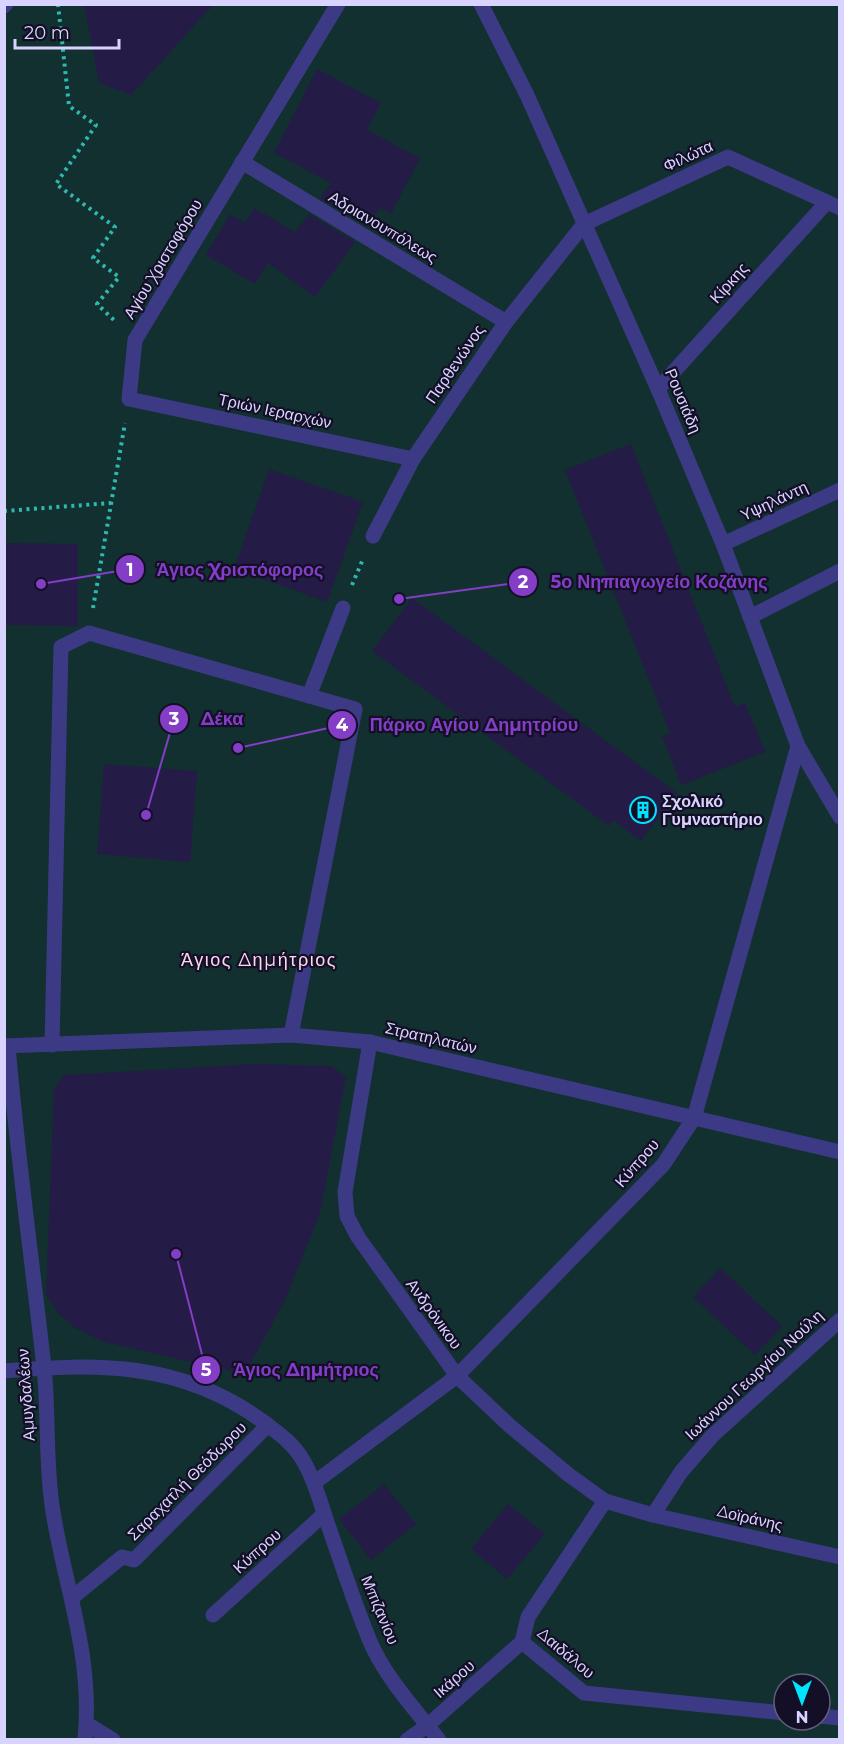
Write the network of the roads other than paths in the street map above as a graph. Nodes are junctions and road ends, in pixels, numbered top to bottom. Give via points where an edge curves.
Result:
1 (338, 4) edge
2 (481, 4) edge
3 (242, 162) junction
4 (833, 205) edge
5 (584, 224) junction
6 (506, 322) junction
7 (658, 389) junction
8 (129, 399) joint
9 (413, 459) junction
10 (840, 490) edge
11 (373, 536) road end
12 (723, 544) junction
13 (840, 571) edge
14 (343, 609) road end
15 (750, 616) junction
16 (309, 696) junction
17 (798, 746) junction
18 (840, 817) edge
19 (291, 1035) junction
20 (370, 1042) junction
21 (52, 1045) junction
22 (6, 1046) edge
23 (694, 1118) junction
24 (840, 1152) edge
25 (840, 1320) edge
26 (44, 1368) junction
27 (4, 1371) edge
28 (457, 1376) junction
29 (268, 1425) junction
30 (314, 1483) junction
31 (605, 1501) junction
32 (324, 1514) junction
33 (653, 1515) junction
34 (840, 1557) edge
35 (73, 1597) junction
36 (213, 1615) dead end
37 (522, 1642) junction
38 (772, 1712) edge
39 (428, 1725) junction
40 (86, 1732) edge
41 (113, 1740) edge
42 (406, 1740) edge
43 (439, 1740) edge

1 - 3 street, Αγίου Χριστοφόρου
2 - 5 street, Ρουσιάδη
3 - 6 street, Αδριανουπόλεως
3 - 8 street, Αγίου Χριστοφόρου via 135,340
4 - 5 street, Φιλώτα via 728,156
4 - 7 street, Κίρκης
5 - 6 street, Παρθενώνος
5 - 7 street, Ρουσιάδη
6 - 9 street, Παρθενώνος
7 - 12 street, Ρουσιάδη
8 - 9 street, Τριών Ιεραρχών
9 - 11 street, Παρθενώνος
10 - 12 street, Υψηλάντη
12 - 15 street, Ρουσιάδη
13 - 15 street
14 - 16 street
15 - 17 street, Ρουσιάδη
16 - 19 street via 355,709
16 - 21 street via 89,633 61,647
17 - 18 street, Ρουσιάδη
17 - 23 street, Κύπρου
19 - 20 street, Στρατηλατών
19 - 21 street, Στρατηλατών
20 - 23 street, Στρατηλατών
20 - 28 street, Ανδρόνικου via 345,1192 347,1216 358,1238
21 - 22 street, Στρατηλατών
22 - 26 street, Αμυγδαλέων
23 - 24 street, Στρατηλατών
23 - 28 street, Κύπρου via 663,1165
25 - 33 street, Ιωάννου Γεωργίου Νούλη via 712,1436 681,1472
26 - 27 street, Μπιζανίου
26 - 29 street, Μπιζανίου via 132,1369 175,1377 246,1410
26 - 35 street, Αμυγδαλέων via 52,1511
28 - 30 street, Κύπρου
28 - 31 street, Ανδρόνικου via 510,1426
29 - 30 street, Μπιζανίου via 301,1457
29 - 35 street, Σαραχατλή Θεόδωρου via 135,1560 122,1557
30 - 32 street, Μπιζανίου
31 - 33 street, Ανδρόνικου
31 - 37 street, Δαιδάλου via 528,1617
32 - 36 street, Κύπρου
32 - 39 street, Μπιζανίου via 370,1642
33 - 34 street, Δοϊράνης
35 - 40 street, Αμυγδαλέων via 86,1664
37 - 38 street, Δαιδάλου via 584,1693
37 - 39 street, Ικάρου
39 - 42 street, Ικάρου
39 - 43 street, Μπιζανίου
40 - 41 street

